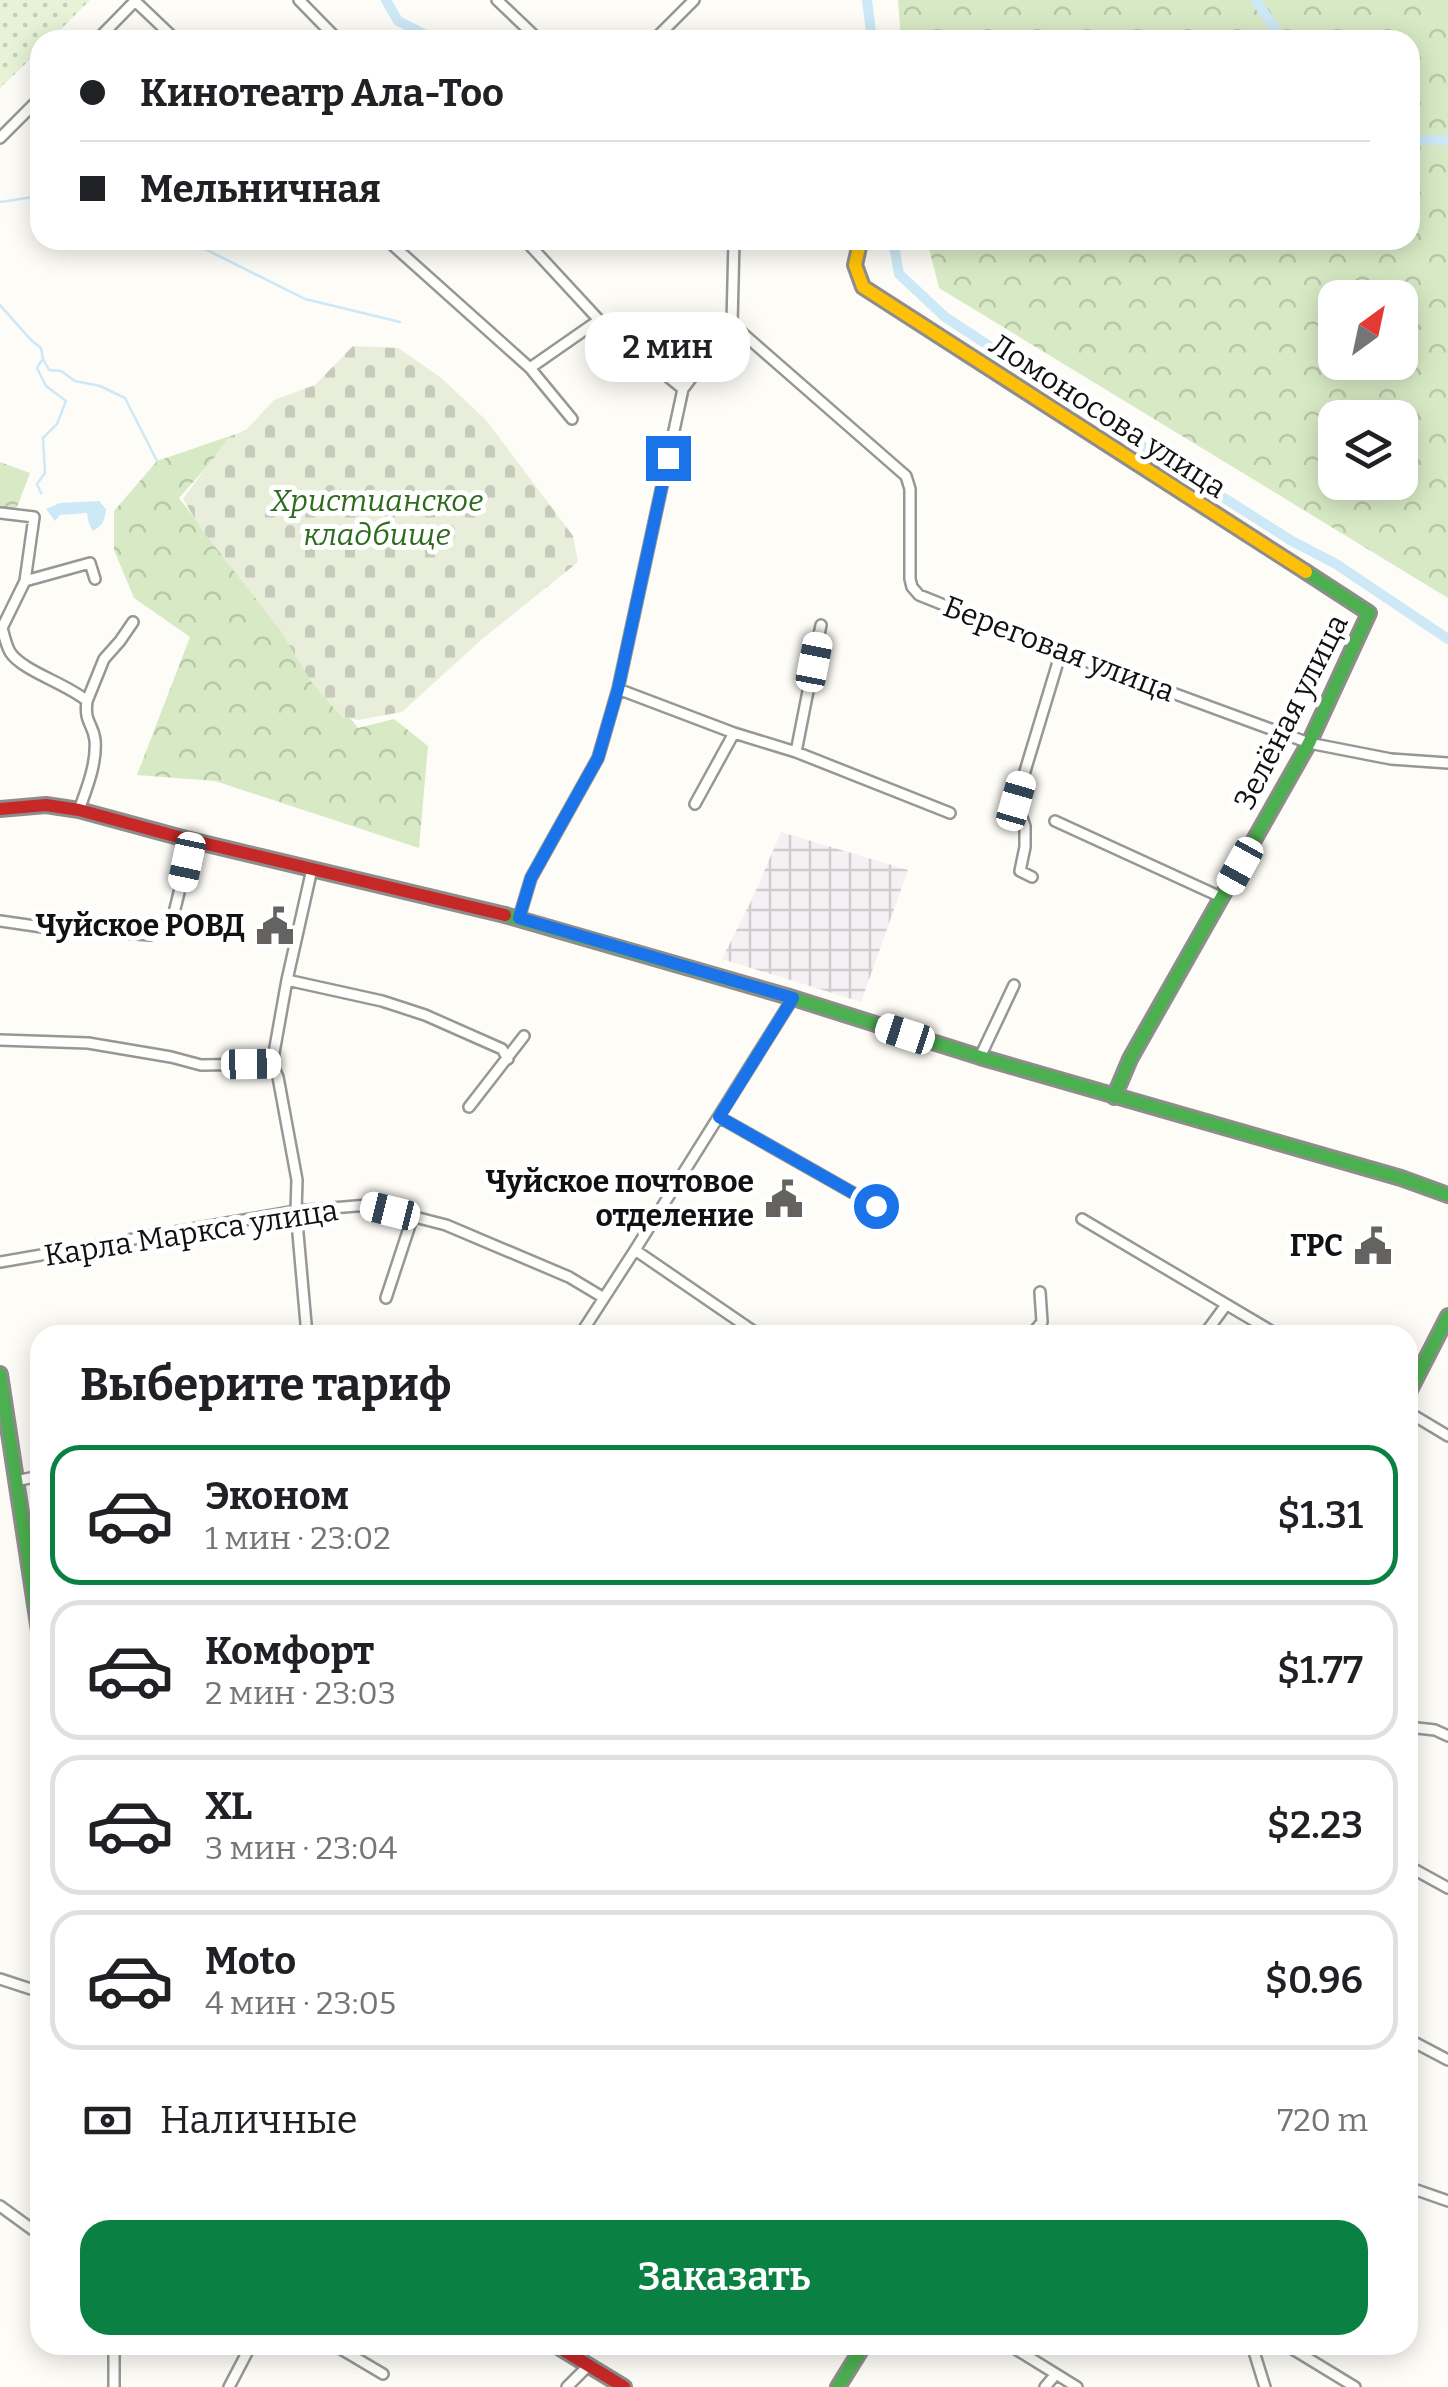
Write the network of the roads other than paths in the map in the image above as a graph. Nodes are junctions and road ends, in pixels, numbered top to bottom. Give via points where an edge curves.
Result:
1 (299, 0) edge
2 (498, 0) edge
3 (694, 0) edge
4 (136, 1) edge
5 (107, 30) edge
6 (166, 30) edge
7 (328, 30) edge
8 (529, 30) edge
9 (664, 30) edge
10 (30, 108) edge
11 (0, 138) edge
12 (398, 250) edge
13 (534, 250) edge
14 (734, 250) edge
15 (858, 250) edge
16 (599, 320) junction
17 (732, 324) junction
18 (530, 368) junction
19 (683, 389) junction
20 (572, 419) dead end
21 (0, 512) edge
22 (94, 579) dead end
23 (25, 581) junction
24 (1369, 613) joint
25 (133, 622) dead end
26 (821, 624) dead end
27 (1060, 652) junction
28 (618, 689) junction
29 (87, 702) junction
30 (734, 733) junction
31 (1309, 742) junction
32 (796, 752) junction
33 (1448, 763) edge
34 (695, 804) dead end
35 (0, 809) edge
36 (79, 810) junction
37 (950, 813) dead end
38 (1055, 821) dead end
39 (192, 840) junction
40 (312, 869) junction
41 (1032, 877) dead end
42 (1223, 898) junction
43 (519, 918) junction
44 (0, 921) edge
45 (287, 980) junction
46 (1014, 985) dead end
47 (793, 998) junction
48 (524, 1036) dead end
49 (0, 1040) edge
50 (980, 1057) junction
51 (508, 1059) junction
52 (272, 1064) junction
53 (1114, 1096) junction
54 (469, 1107) dead end
55 (719, 1117) junction
56 (1448, 1194) edge
57 (876, 1206) dead end
58 (296, 1212) junction
59 (413, 1216) junction
60 (1082, 1219) dead end
61 (636, 1250) junction
62 (0, 1262) edge
63 (1040, 1292) dead end
64 (386, 1298) dead end
65 (604, 1298) junction
66 (1226, 1304) junction
67 (1448, 1316) edge
68 (305, 1325) edge
69 (586, 1325) edge
70 (745, 1325) edge
71 (1039, 1325) edge
72 (1211, 1325) edge
73 (1261, 1325) edge
74 (0, 1374) edge
75 (1418, 1374) edge
76 (1418, 1418) edge
77 (1448, 1436) edge
78 (10, 1474) edge
79 (30, 1583) edge
80 (1418, 1728) edge
81 (1448, 1736) edge
82 (1418, 1872) edge
83 (1448, 1888) edge
84 (0, 1980) edge
85 (30, 1989) edge
86 (1418, 2045) edge
87 (1448, 2060) edge
88 (1418, 2190) edge
89 (1448, 2201) edge
90 (0, 2206) edge
91 (30, 2227) edge
92 (114, 2355) edge
93 (246, 2355) edge
94 (351, 2355) edge
95 (573, 2355) edge
96 (857, 2355) edge
97 (1025, 2355) edge
98 (1255, 2355) edge
99 (1302, 2355) edge
100 (589, 2364) junction
101 (382, 2374) dead end
102 (1056, 2374) junction
103 (114, 2387) edge
104 (229, 2387) edge
105 (566, 2387) edge
106 (624, 2387) edge
107 (838, 2387) edge
108 (1045, 2387) edge
109 (1077, 2387) edge
110 (1265, 2387) edge
111 (1355, 2387) edge

1 - 7 street
2 - 8 street
3 - 9 street
4 - 5 street
4 - 6 street
10 - 11 street
12 - 18 street
13 - 16 street
14 - 17 street
15 - 24 street, Ломоносова улица via 855,266 864,287
16 - 18 street
16 - 19 street
17 - 19 street
17 - 27 street, Береговая улица via 906,476 910,579 919,594
18 - 20 street
19 - 28 street
21 - 23 street via 34,516
22 - 23 street via 90,563
23 - 29 street via 2,628 11,654
24 - 31 street, Зелёная улица
25 - 29 street via 104,659
26 - 32 street
27 - 31 street, Береговая улица
27 - 41 street via 1016,801 1025,826 1020,871
28 - 30 street
28 - 43 street via 598,758 531,878
29 - 36 street via 95,738
30 - 32 street
30 - 34 street
31 - 33 street, Береговая улица
31 - 42 street, Зелёная улица
32 - 37 street
35 - 36 street via 46,804
36 - 39 street
38 - 42 street
39 - 40 street
39 - 44 street via 171,925 150,935
40 - 43 street
40 - 45 street
42 - 53 street, Зелёная улица
43 - 47 street
45 - 51 street via 425,1015 502,1049
45 - 52 street
46 - 50 street
47 - 50 street
47 - 55 street
48 - 51 street
49 - 52 street via 88,1043 201,1065
50 - 53 street
51 - 54 street
52 - 58 street via 297,1180
53 - 56 street
55 - 57 street
55 - 61 street
58 - 59 street, Карла Маркса улица via 368,1205
58 - 62 street, Карла Маркса улица
58 - 68 street
59 - 64 street
59 - 65 street, Карла Маркса улица via 528,1258
60 - 66 street
61 - 65 street
61 - 70 street
63 - 71 street
65 - 69 street
66 - 72 street
66 - 73 street
67 - 75 street
74 - 78 street
76 - 77 street
78 - 79 street
80 - 81 street
82 - 83 street
84 - 85 street
86 - 87 street
88 - 89 street
90 - 91 street
92 - 103 street
93 - 104 street
94 - 101 street
95 - 100 street
96 - 107 street
97 - 102 street
98 - 110 street
99 - 111 street
100 - 105 street
100 - 106 street
102 - 108 street
102 - 109 street

